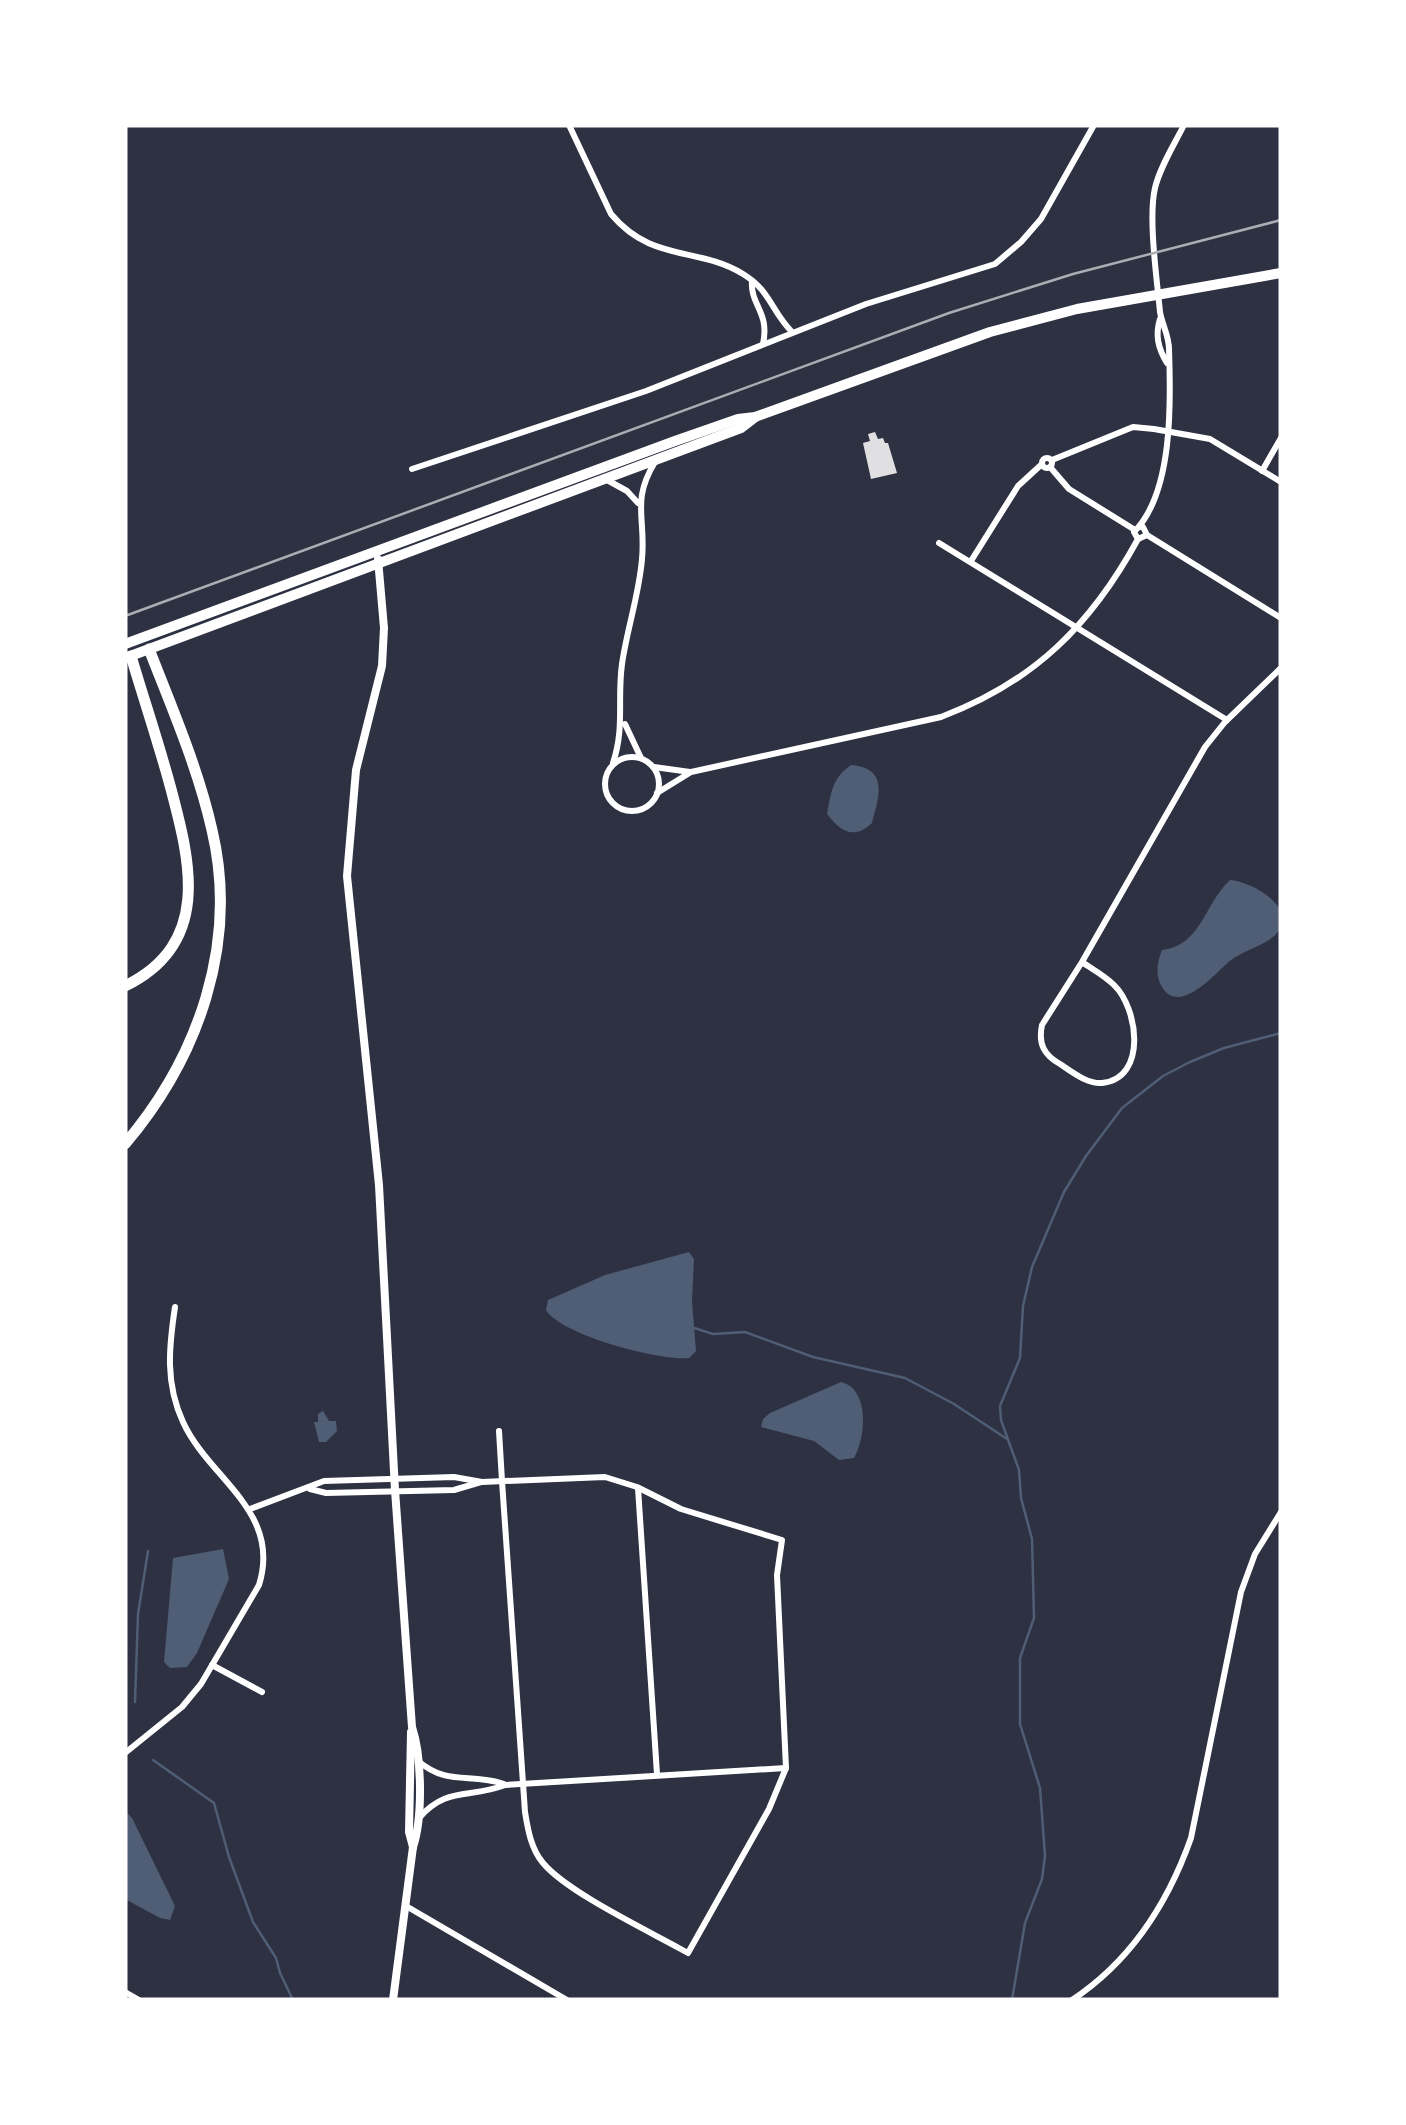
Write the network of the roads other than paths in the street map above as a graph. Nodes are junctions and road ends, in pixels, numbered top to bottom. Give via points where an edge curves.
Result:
1 (570, 125) edge
2 (1094, 125) edge
3 (1102, 125) edge
4 (1182, 126) edge
5 (1089, 136) junction
6 (1281, 273) edge
7 (752, 280) junction
8 (1159, 294) junction
9 (792, 332) junction
10 (762, 344) junction
11 (755, 418) junction
12 (1170, 430) junction
13 (1281, 438) edge
14 (656, 461) junction
15 (1048, 464) junction
16 (412, 468) dead end
17 (1262, 470) junction
18 (607, 480) junction
19 (1281, 482) edge
20 (638, 504) junction
21 (1139, 528) junction
22 (1142, 537) junction
23 (939, 543) dead end
24 (377, 550) junction
25 (971, 561) junction
26 (378, 564) junction
27 (1281, 618) edge
28 (1078, 626) junction
29 (147, 643) junction
30 (127, 650) edge
31 (1281, 668) edge
32 (622, 718) junction
33 (1227, 720) junction
34 (641, 758) junction
35 (614, 763) junction
36 (654, 767) junction
37 (691, 772) junction
38 (657, 793) junction
39 (1082, 962) junction
40 (125, 986) edge
41 (125, 1144) edge
42 (175, 1307) dead end
43 (499, 1430) dead end
44 (394, 1478) junction
45 (502, 1481) junction
46 (482, 1482) junction
47 (638, 1487) junction
48 (309, 1489) junction
49 (395, 1490) junction
50 (250, 1508) junction
51 (1281, 1512) edge
52 (212, 1665) junction
53 (262, 1692) dead end
54 (412, 1727) junction
55 (125, 1753) edge
56 (418, 1761) junction
57 (786, 1768) junction
58 (657, 1774) junction
59 (524, 1784) junction
60 (505, 1785) junction
61 (418, 1819) junction
62 (413, 1847) junction
63 (406, 1906) junction
64 (125, 1992) edge
65 (139, 2000) edge
66 (393, 2000) edge
67 (567, 2000) edge
68 (1072, 2000) edge

1 - 7 street via 620,224 655,248
2 - 5 street
3 - 5 street
4 - 8 street via 1155,188
5 - 9 street via 1041,218 995,264
6 - 8 main road
7 - 9 street
7 - 10 street via 766,327
8 - 11 main road via 990,332
8 - 12 street via 1156,330 1168,364
9 - 10 street
10 - 16 street via 646,391
11 - 14 main road
11 - 24 main road
12 - 15 street via 1133,427
12 - 17 street via 1210,439
12 - 21 street via 1162,474
13 - 17 street
14 - 18 main road
14 - 20 street
15 - 21 street via 1069,489
15 - 25 street via 1018,486
17 - 19 street
18 - 20 street
18 - 26 main road
20 - 32 street via 642,565 622,662
21 - 22 street
22 - 27 street
22 - 28 street
23 - 25 street
24 - 26 street
24 - 29 main road
25 - 28 street
26 - 29 main road
26 - 44 street via 382,666 354,784 347,876 379,1184
28 - 33 street
28 - 37 street via 1016,682 976,704
29 - 30 main road
29 - 41 highway via 204,797 220,911 210,987 196,1031 160,1099
30 - 40 highway via 186,848 190,898 174,944
31 - 33 street
32 - 34 street
32 - 35 street
33 - 39 street via 1190,770
34 - 35 street
34 - 36 street
35 - 38 street via 604,787 620,808 646,807
36 - 37 street
36 - 38 street
37 - 38 street
39 - 39 street via 1042,1026 1042,1047 1088,1081 1104,1082 1120,1075 1132,1055 1133,1022 1114,985
42 - 50 street via 168,1354 184,1425
43 - 45 street
44 - 46 street
44 - 48 street via 324,1481
44 - 49 street
45 - 46 street
45 - 47 street via 605,1477
45 - 59 street
46 - 49 street via 454,1490
47 - 57 street via 682,1509 782,1540 776,1575
47 - 58 street
48 - 49 street
48 - 50 street
49 - 54 street
50 - 52 street via 264,1568
51 - 68 street via 1254,1554 1241,1592 1178,1874 1121,1959
52 - 53 street
52 - 55 street via 182,1707
54 - 56 street
54 - 62 street
56 - 60 street via 451,1780
56 - 61 street
57 - 58 street
57 - 59 street via 688,1953 566,1883 542,1862 530,1840
58 - 59 street
59 - 60 street
60 - 61 street via 443,1796
61 - 62 street
62 - 63 street
63 - 66 street
63 - 67 street
64 - 65 street

